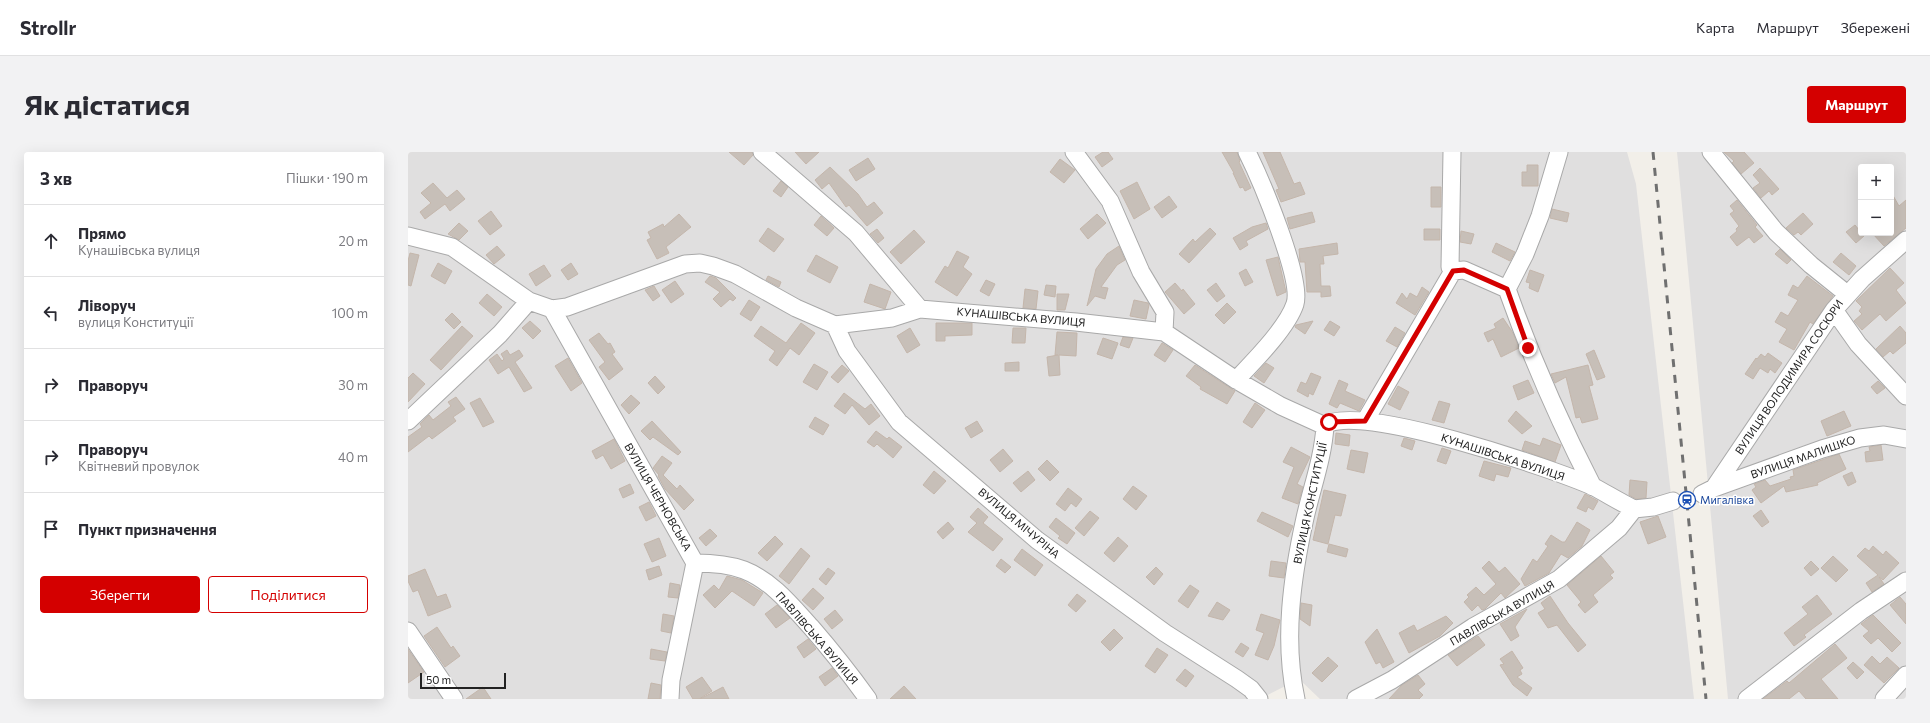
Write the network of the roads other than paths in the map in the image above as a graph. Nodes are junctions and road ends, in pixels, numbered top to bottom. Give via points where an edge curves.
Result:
1 (762, 152) edge
2 (1074, 152) edge
3 (1247, 152) edge
4 (1452, 152) edge
5 (1559, 152) edge
6 (1711, 152) edge
7 (408, 236) edge
8 (1906, 240) edge
9 (1453, 271) junction
10 (1507, 289) junction
11 (1847, 294) junction
12 (529, 302) junction
13 (552, 309) junction
14 (920, 309) junction
15 (1834, 310) junction
16 (835, 325) junction
17 (1164, 332) junction
18 (1236, 380) junction
19 (1906, 396) edge
20 (408, 421) edge
21 (1365, 421) junction
22 (1325, 426) junction
23 (1906, 439) edge
24 (1593, 487) junction
25 (1708, 491) joint
26 (1673, 501) dead end
27 (1634, 509) junction
28 (696, 563) junction
29 (1906, 581) edge
30 (408, 631) edge
31 (1906, 675) edge
32 (454, 699) edge
33 (670, 699) edge
34 (868, 699) edge
35 (1259, 699) edge
36 (1296, 699) edge
37 (1356, 699) edge
38 (1747, 699) edge
39 (1884, 699) edge

1 - 14 street via 856,233
2 - 17 street via 1110,200 1141,272 1165,312
3 - 18 street via 1281,236 1295,278 1296,297 1290,316
4 - 9 street via 1450,267
5 - 10 street via 1540,216
6 - 11 street via 1776,232
7 - 12 street via 452,247
8 - 11 street, ВУЛИЦЯ ВОЛОДИМИРА СОСЮРИ
9 - 10 street via 1464,270
9 - 21 street
10 - 24 street via 1549,398
11 - 15 street, ВУЛИЦЯ ВОЛОДИМИРА СОСЮРИ
12 - 13 street
12 - 20 street via 500,334
13 - 16 street via 567,307 685,264 700,263 735,274 796,308
13 - 28 street, ВУЛИЦЯ ЧЕРНОВСЬКА
14 - 16 street, КУНАШІВСЬКА ВУЛИЦЯ via 892,318
14 - 17 street, КУНАШІВСЬКА ВУЛИЦЯ
15 - 19 street via 1858,344
15 - 25 street, ВУЛИЦЯ ВОЛОДИМИРА СОСЮРИ
16 - 35 street, ВУЛИЦЯ МІЧУРІНА via 847,350 871,387 899,422 1037,540 1165,633 1251,689
17 - 18 street, КУНАШІВСЬКА ВУЛИЦЯ
18 - 22 street, КУНАШІВСЬКА ВУЛИЦЯ via 1281,406
21 - 22 street, КУНАШІВСЬКА ВУЛИЦЯ via 1336,421
21 - 24 street, КУНАШІВСЬКА ВУЛИЦЯ via 1416,430 1469,444
22 - 36 street, ВУЛИЦЯ КОНСТИТУЦІЇ via 1320,461 1299,549 1291,610 1291,666
23 - 25 street, ВУЛИЦЯ МАЛИШКО via 1884,436 1860,438 1822,449
24 - 27 street, КУНАШІВСЬКА ВУЛИЦЯ
26 - 27 street via 1654,507
27 - 37 street, ПАВЛІВСЬКА ВУЛИЦЯ via 1619,528 1559,579 1473,627 1410,669
28 - 33 street, ВУЛИЦЯ ЧЕРНОВСЬКА via 671,680
28 - 34 street, ПАВЛІВСЬКА ВУЛИЦЯ via 721,563 745,570 764,580 783,595 842,663
29 - 38 street via 1861,611
30 - 32 street
31 - 39 street

